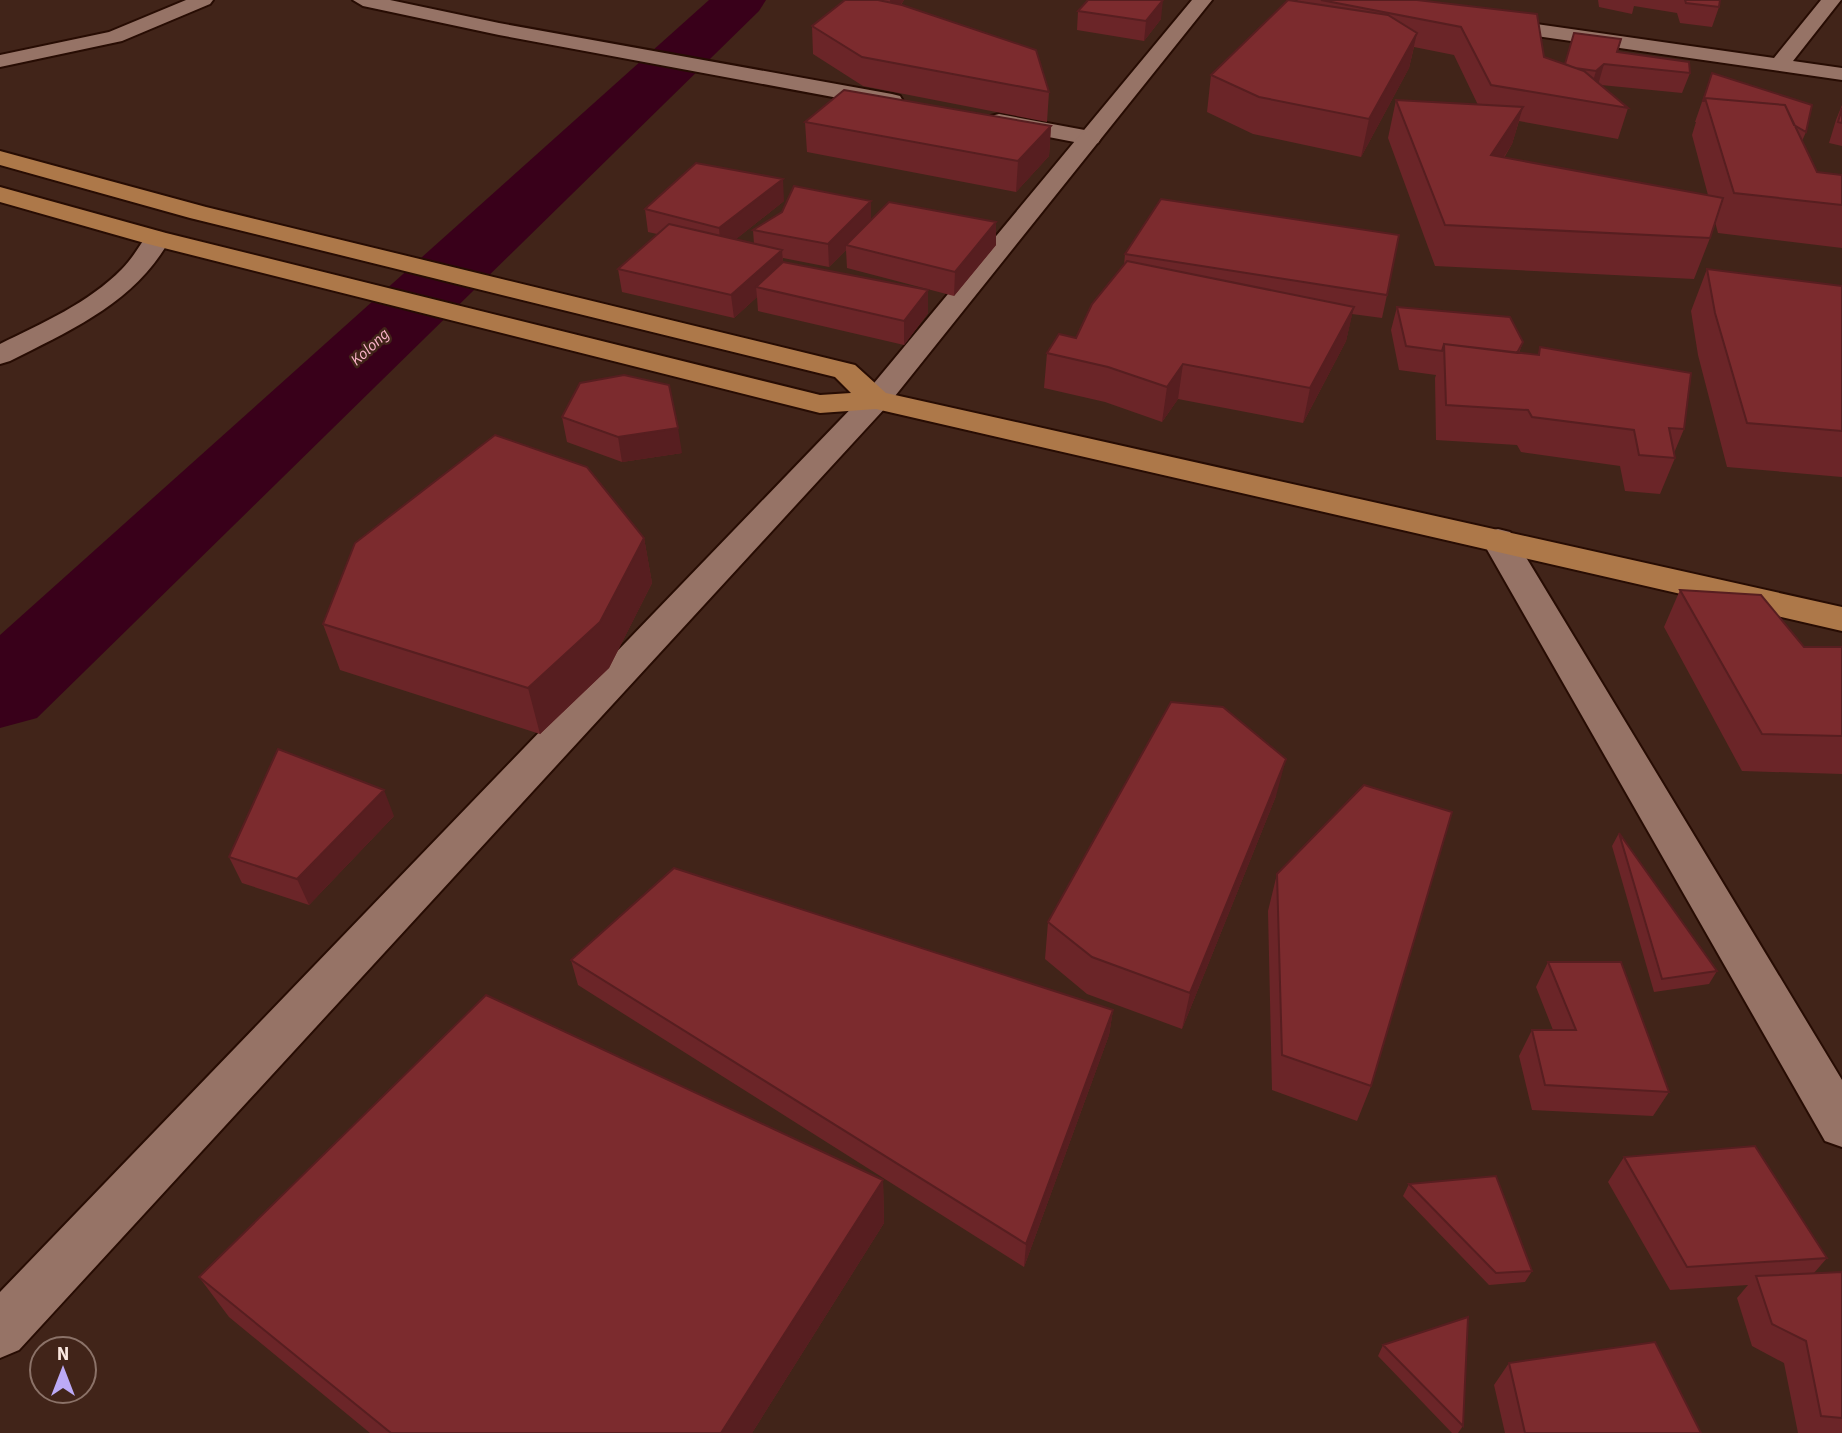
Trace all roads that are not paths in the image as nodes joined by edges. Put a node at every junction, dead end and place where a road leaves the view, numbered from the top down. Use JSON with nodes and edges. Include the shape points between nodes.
{"nodes":[{"id":1,"x":203,"y":0,"type":"edge"},
{"id":2,"x":363,"y":0,"type":"edge"},
{"id":3,"x":1202,"y":0,"type":"edge"},
{"id":4,"x":1831,"y":0,"type":"edge"},
{"id":5,"x":1466,"y":20,"type":"edge"},
{"id":6,"x":0,"y":61,"type":"edge"},
{"id":7,"x":1779,"y":65,"type":"junction"},
{"id":8,"x":1842,"y":74,"type":"edge"},
{"id":9,"x":909,"y":104,"type":"edge"},
{"id":10,"x":973,"y":116,"type":"edge"},
{"id":11,"x":1090,"y":138,"type":"junction"},
{"id":12,"x":0,"y":159,"type":"edge"},
{"id":13,"x":0,"y":194,"type":"edge"},
{"id":14,"x":157,"y":239,"type":"junction"},
{"id":15,"x":0,"y":355,"type":"edge"},
{"id":16,"x":876,"y":400,"type":"junction"},
{"id":17,"x":1498,"y":539,"type":"junction"},
{"id":18,"x":1842,"y":619,"type":"edge"},
{"id":19,"x":1842,"y":1125,"type":"edge"},
{"id":20,"x":0,"y":1331,"type":"edge"}],
"edges":[{"from":1,"to":6,"type":"street","via":[[115,37]]},
{"from":2,"to":9,"type":"street"},
{"from":3,"to":11,"type":"street"},
{"from":4,"to":7,"type":"street"},
{"from":5,"to":7,"type":"street"},
{"from":7,"to":8,"type":"street"},
{"from":10,"to":11,"type":"street"},
{"from":11,"to":16,"type":"street"},
{"from":12,"to":16,"type":"main road","via":[[199,213],[845,371]]},
{"from":13,"to":14,"type":"main road"},
{"from":14,"to":15,"type":"street","via":[[123,286]]},
{"from":14,"to":16,"type":"main road","via":[[820,404]]},
{"from":16,"to":17,"type":"main road"},
{"from":16,"to":20,"type":"street"},
{"from":17,"to":18,"type":"main road"},
{"from":17,"to":19,"type":"street"}]}
